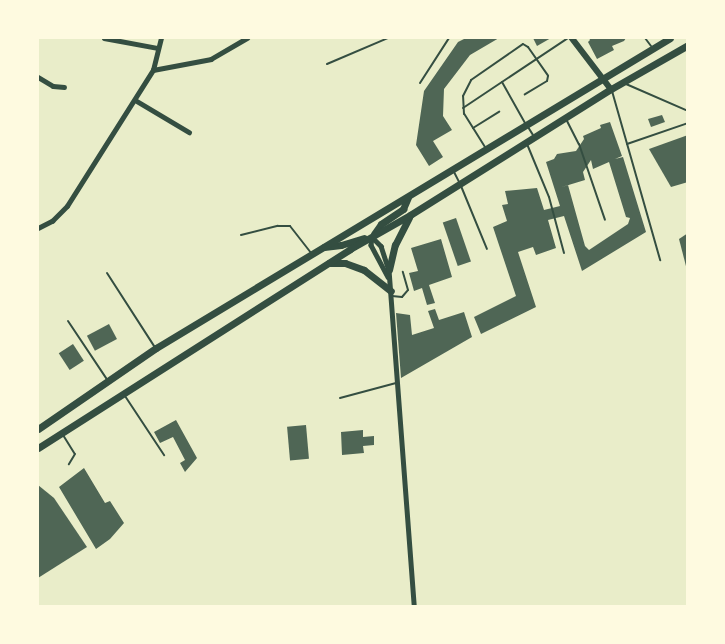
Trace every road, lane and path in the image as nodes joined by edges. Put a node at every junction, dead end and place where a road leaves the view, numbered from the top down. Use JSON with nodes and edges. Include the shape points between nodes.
{"nodes":[{"id":1,"x":104,"y":38,"type":"edge"},
{"id":2,"x":161,"y":38,"type":"edge"},
{"id":3,"x":247,"y":38,"type":"edge"},
{"id":4,"x":388,"y":38,"type":"edge"},
{"id":5,"x":442,"y":38,"type":"edge"},
{"id":6,"x":449,"y":38,"type":"edge"},
{"id":7,"x":568,"y":38,"type":"edge"},
{"id":8,"x":572,"y":38,"type":"edge"},
{"id":9,"x":645,"y":38,"type":"edge"},
{"id":10,"x":670,"y":38,"type":"edge"},
{"id":11,"x":688,"y":45,"type":"edge"},
{"id":12,"x":158,"y":48,"type":"junction"},
{"id":13,"x":652,"y":48,"type":"junction"},
{"id":14,"x":536,"y":60,"type":"junction"},
{"id":15,"x":327,"y":64,"type":"dead end"},
{"id":16,"x":153,"y":70,"type":"junction"},
{"id":17,"x":38,"y":77,"type":"edge"},
{"id":18,"x":604,"y":79,"type":"junction"},
{"id":19,"x":502,"y":82,"type":"junction"},
{"id":20,"x":622,"y":83,"type":"junction"},
{"id":21,"x":420,"y":84,"type":"dead end"},
{"id":22,"x":64,"y":87,"type":"dead end"},
{"id":23,"x":611,"y":89,"type":"junction"},
{"id":24,"x":525,"y":94,"type":"dead end"},
{"id":25,"x":135,"y":100,"type":"junction"},
{"id":26,"x":463,"y":108,"type":"junction"},
{"id":27,"x":688,"y":111,"type":"edge"},
{"id":28,"x":499,"y":112,"type":"dead end"},
{"id":29,"x":566,"y":118,"type":"junction"},
{"id":30,"x":688,"y":123,"type":"edge"},
{"id":31,"x":527,"y":125,"type":"junction"},
{"id":32,"x":473,"y":128,"type":"junction"},
{"id":33,"x":188,"y":132,"type":"dead end"},
{"id":34,"x":535,"y":137,"type":"junction"},
{"id":35,"x":526,"y":143,"type":"junction"},
{"id":36,"x":627,"y":144,"type":"junction"},
{"id":37,"x":486,"y":149,"type":"junction"},
{"id":38,"x":452,"y":169,"type":"junction"},
{"id":39,"x":460,"y":184,"type":"junction"},
{"id":40,"x":408,"y":197,"type":"junction"},
{"id":41,"x":410,"y":215,"type":"junction"},
{"id":42,"x":605,"y":220,"type":"dead end"},
{"id":43,"x":38,"y":228,"type":"edge"},
{"id":44,"x":241,"y":236,"type":"dead end"},
{"id":45,"x":372,"y":237,"type":"junction"},
{"id":46,"x":324,"y":247,"type":"junction"},
{"id":47,"x":487,"y":249,"type":"dead end"},
{"id":48,"x":564,"y":252,"type":"dead end"},
{"id":49,"x":311,"y":254,"type":"junction"},
{"id":50,"x":660,"y":260,"type":"dead end"},
{"id":51,"x":329,"y":263,"type":"junction"},
{"id":52,"x":389,"y":270,"type":"junction"},
{"id":53,"x":403,"y":272,"type":"dead end"},
{"id":54,"x":107,"y":273,"type":"dead end"},
{"id":55,"x":390,"y":281,"type":"junction"},
{"id":56,"x":391,"y":294,"type":"junction"},
{"id":57,"x":68,"y":321,"type":"dead end"},
{"id":58,"x":156,"y":348,"type":"junction"},
{"id":59,"x":107,"y":380,"type":"junction"},
{"id":60,"x":397,"y":383,"type":"junction"},
{"id":61,"x":122,"y":392,"type":"junction"},
{"id":62,"x":340,"y":398,"type":"dead end"},
{"id":63,"x":38,"y":429,"type":"edge"},
{"id":64,"x":62,"y":433,"type":"junction"},
{"id":65,"x":38,"y":448,"type":"edge"},
{"id":66,"x":164,"y":455,"type":"dead end"},
{"id":67,"x":69,"y":464,"type":"dead end"},
{"id":68,"x":414,"y":606,"type":"edge"}],
"edges":[{"from":1,"to":12,"type":"street"},
{"from":2,"to":12,"type":"street"},
{"from":3,"to":16,"type":"street","via":[[211,59]]},
{"from":4,"to":15,"type":"lane"},
{"from":5,"to":6,"type":"lane"},
{"from":6,"to":21,"type":"lane"},
{"from":7,"to":14,"type":"lane"},
{"from":8,"to":18,"type":"street"},
{"from":9,"to":13,"type":"lane"},
{"from":10,"to":13,"type":"main road"},
{"from":11,"to":20,"type":"main road"},
{"from":12,"to":16,"type":"street"},
{"from":13,"to":18,"type":"main road"},
{"from":14,"to":19,"type":"lane"},
{"from":14,"to":24,"type":"lane","via":[[548,74],[548,79]]},
{"from":14,"to":26,"type":"lane","via":[[528,47],[519,45],[471,80],[463,96]]},
{"from":16,"to":25,"type":"street"},
{"from":17,"to":22,"type":"street","via":[[54,86]]},
{"from":18,"to":23,"type":"street"},
{"from":18,"to":31,"type":"main road"},
{"from":19,"to":26,"type":"lane"},
{"from":19,"to":31,"type":"lane"},
{"from":20,"to":23,"type":"main road"},
{"from":20,"to":27,"type":"lane"},
{"from":23,"to":29,"type":"main road"},
{"from":23,"to":36,"type":"lane"},
{"from":25,"to":33,"type":"street"},
{"from":25,"to":43,"type":"street","via":[[67,206],[52,221]]},
{"from":26,"to":32,"type":"lane"},
{"from":28,"to":32,"type":"lane"},
{"from":29,"to":34,"type":"main road"},
{"from":29,"to":42,"type":"lane","via":[[579,144]]},
{"from":30,"to":36,"type":"lane"},
{"from":31,"to":34,"type":"lane"},
{"from":31,"to":37,"type":"main road"},
{"from":32,"to":37,"type":"lane"},
{"from":34,"to":35,"type":"main road"},
{"from":35,"to":39,"type":"main road"},
{"from":35,"to":48,"type":"lane","via":[[549,197]]},
{"from":36,"to":50,"type":"lane"},
{"from":37,"to":38,"type":"main road"},
{"from":38,"to":39,"type":"lane"},
{"from":38,"to":40,"type":"main road"},
{"from":39,"to":41,"type":"main road"},
{"from":39,"to":47,"type":"lane"},
{"from":40,"to":45,"type":"main road","via":[[403,208],[381,224]]},
{"from":40,"to":46,"type":"main road"},
{"from":41,"to":45,"type":"main road"},
{"from":41,"to":52,"type":"main road","via":[[395,245]]},
{"from":44,"to":49,"type":"lane","via":[[290,226]]},
{"from":45,"to":46,"type":"main road"},
{"from":45,"to":51,"type":"main road"},
{"from":45,"to":52,"type":"street","via":[[381,246]]},
{"from":45,"to":55,"type":"street","via":[[371,245]]},
{"from":46,"to":49,"type":"main road"},
{"from":49,"to":58,"type":"main road"},
{"from":51,"to":56,"type":"main road","via":[[345,263],[364,270]]},
{"from":51,"to":61,"type":"main road"},
{"from":52,"to":55,"type":"street"},
{"from":53,"to":56,"type":"lane","via":[[408,290],[402,297]]},
{"from":54,"to":58,"type":"lane"},
{"from":55,"to":56,"type":"street"},
{"from":56,"to":60,"type":"street"},
{"from":57,"to":59,"type":"lane"},
{"from":58,"to":59,"type":"main road"},
{"from":59,"to":63,"type":"main road"},
{"from":60,"to":62,"type":"lane"},
{"from":60,"to":68,"type":"street"},
{"from":61,"to":64,"type":"main road"},
{"from":61,"to":66,"type":"lane"},
{"from":64,"to":65,"type":"main road"},
{"from":64,"to":67,"type":"lane","via":[[75,454]]}]}
